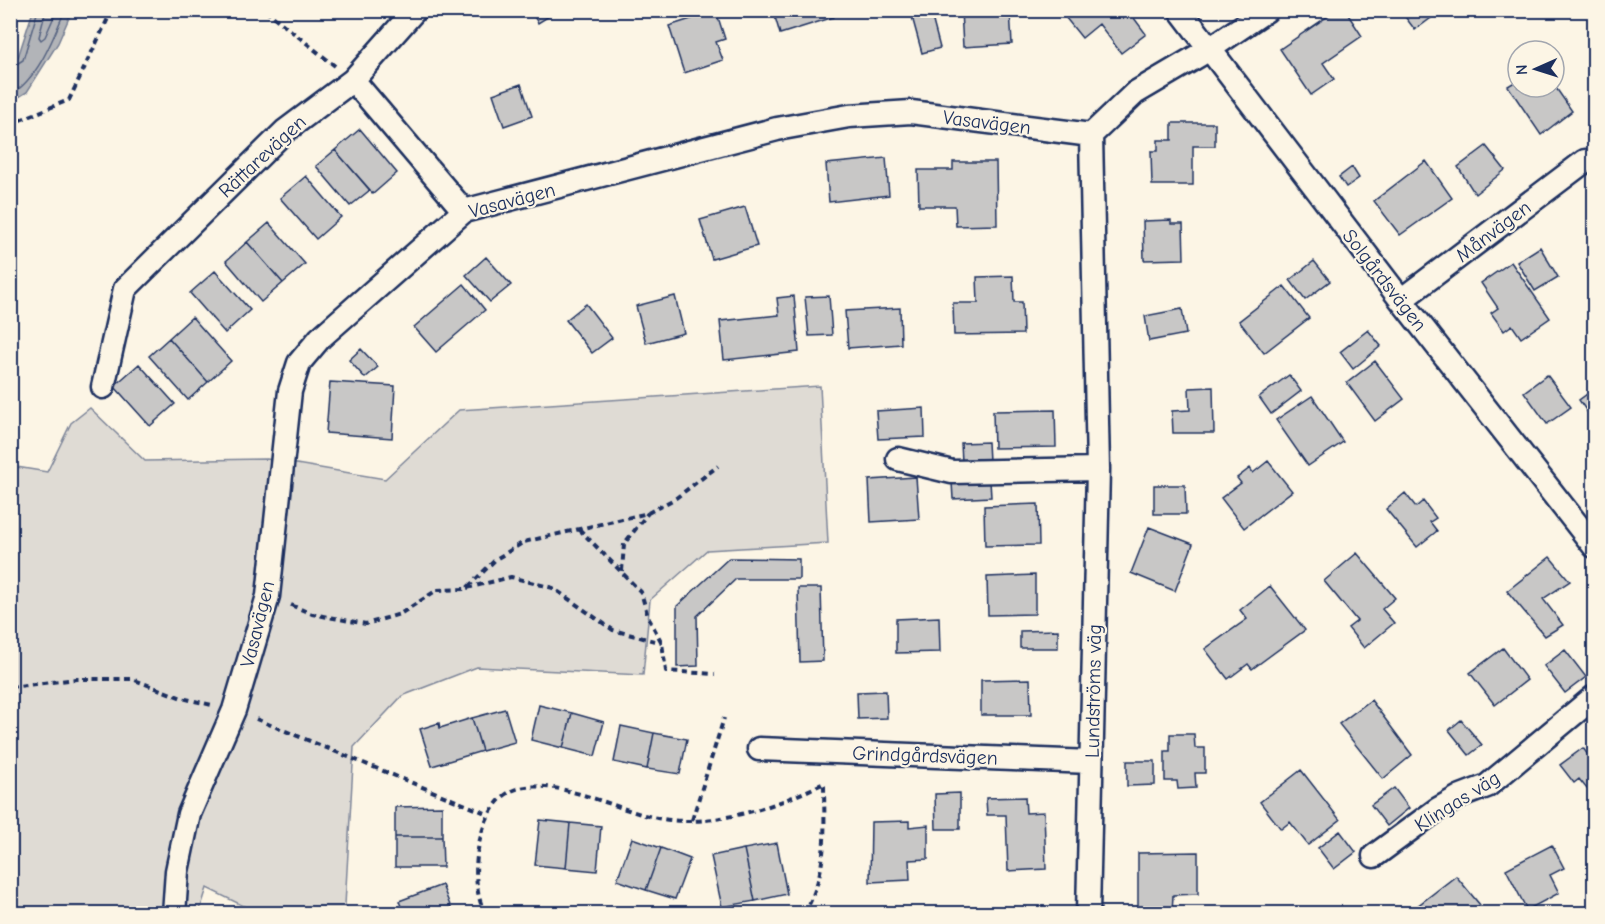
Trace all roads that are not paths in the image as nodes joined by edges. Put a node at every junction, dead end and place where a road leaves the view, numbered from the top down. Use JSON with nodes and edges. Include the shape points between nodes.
{"nodes":[{"id":1,"x":415,"y":10,"type":"edge"},
{"id":2,"x":1180,"y":10,"type":"edge"},
{"id":3,"x":1267,"y":10,"type":"edge"},
{"id":4,"x":1208,"y":50,"type":"junction"},
{"id":5,"x":353,"y":80,"type":"junction"},
{"id":6,"x":1091,"y":135,"type":"junction"},
{"id":7,"x":1585,"y":161,"type":"dead end"},
{"id":8,"x":464,"y":211,"type":"junction"},
{"id":9,"x":1401,"y":300,"type":"junction"},
{"id":10,"x":103,"y":387,"type":"dead end"},
{"id":11,"x":898,"y":459,"type":"dead end"},
{"id":12,"x":1098,"y":469,"type":"junction"},
{"id":13,"x":1594,"y":546,"type":"edge"},
{"id":14,"x":1594,"y":697,"type":"edge"},
{"id":15,"x":759,"y":749,"type":"dead end"},
{"id":16,"x":1091,"y":762,"type":"junction"},
{"id":17,"x":1374,"y":856,"type":"dead end"},
{"id":18,"x":174,"y":914,"type":"edge"},
{"id":19,"x":1088,"y":914,"type":"edge"}],
"edges":[{"from":1,"to":5,"type":"street","name":"Rättarevägen"},
{"from":2,"to":4,"type":"street","name":"Solgårdsvägen"},
{"from":3,"to":4,"type":"street"},
{"from":4,"to":6,"type":"street","via":[[1135,93]]},
{"from":4,"to":9,"type":"street","name":"Solgårdsvägen"},
{"from":5,"to":8,"type":"street"},
{"from":5,"to":10,"type":"street","name":"Rättarevägen","via":[[285,131],[125,290]]},
{"from":6,"to":8,"type":"street","name":"Vasavägen","via":[[911,112],[849,116],[777,129]]},
{"from":6,"to":12,"type":"street","name":"Lundströms väg"},
{"from":7,"to":9,"type":"street","name":"Månvägen"},
{"from":8,"to":18,"type":"street","name":"Vasavägen","via":[[320,338],[299,363],[290,391],[268,596],[234,710],[189,814],[177,871]]},
{"from":9,"to":13,"type":"street","name":"Solgårdsvägen"},
{"from":11,"to":12,"type":"street","via":[[951,472]]},
{"from":12,"to":16,"type":"street","name":"Lundströms väg"},
{"from":14,"to":17,"type":"street","name":"Klingas väg","via":[[1487,786],[1438,809]]},
{"from":15,"to":16,"type":"street","name":"Grindgårdsvägen"},
{"from":16,"to":19,"type":"street","name":"Lundströms väg"}]}
